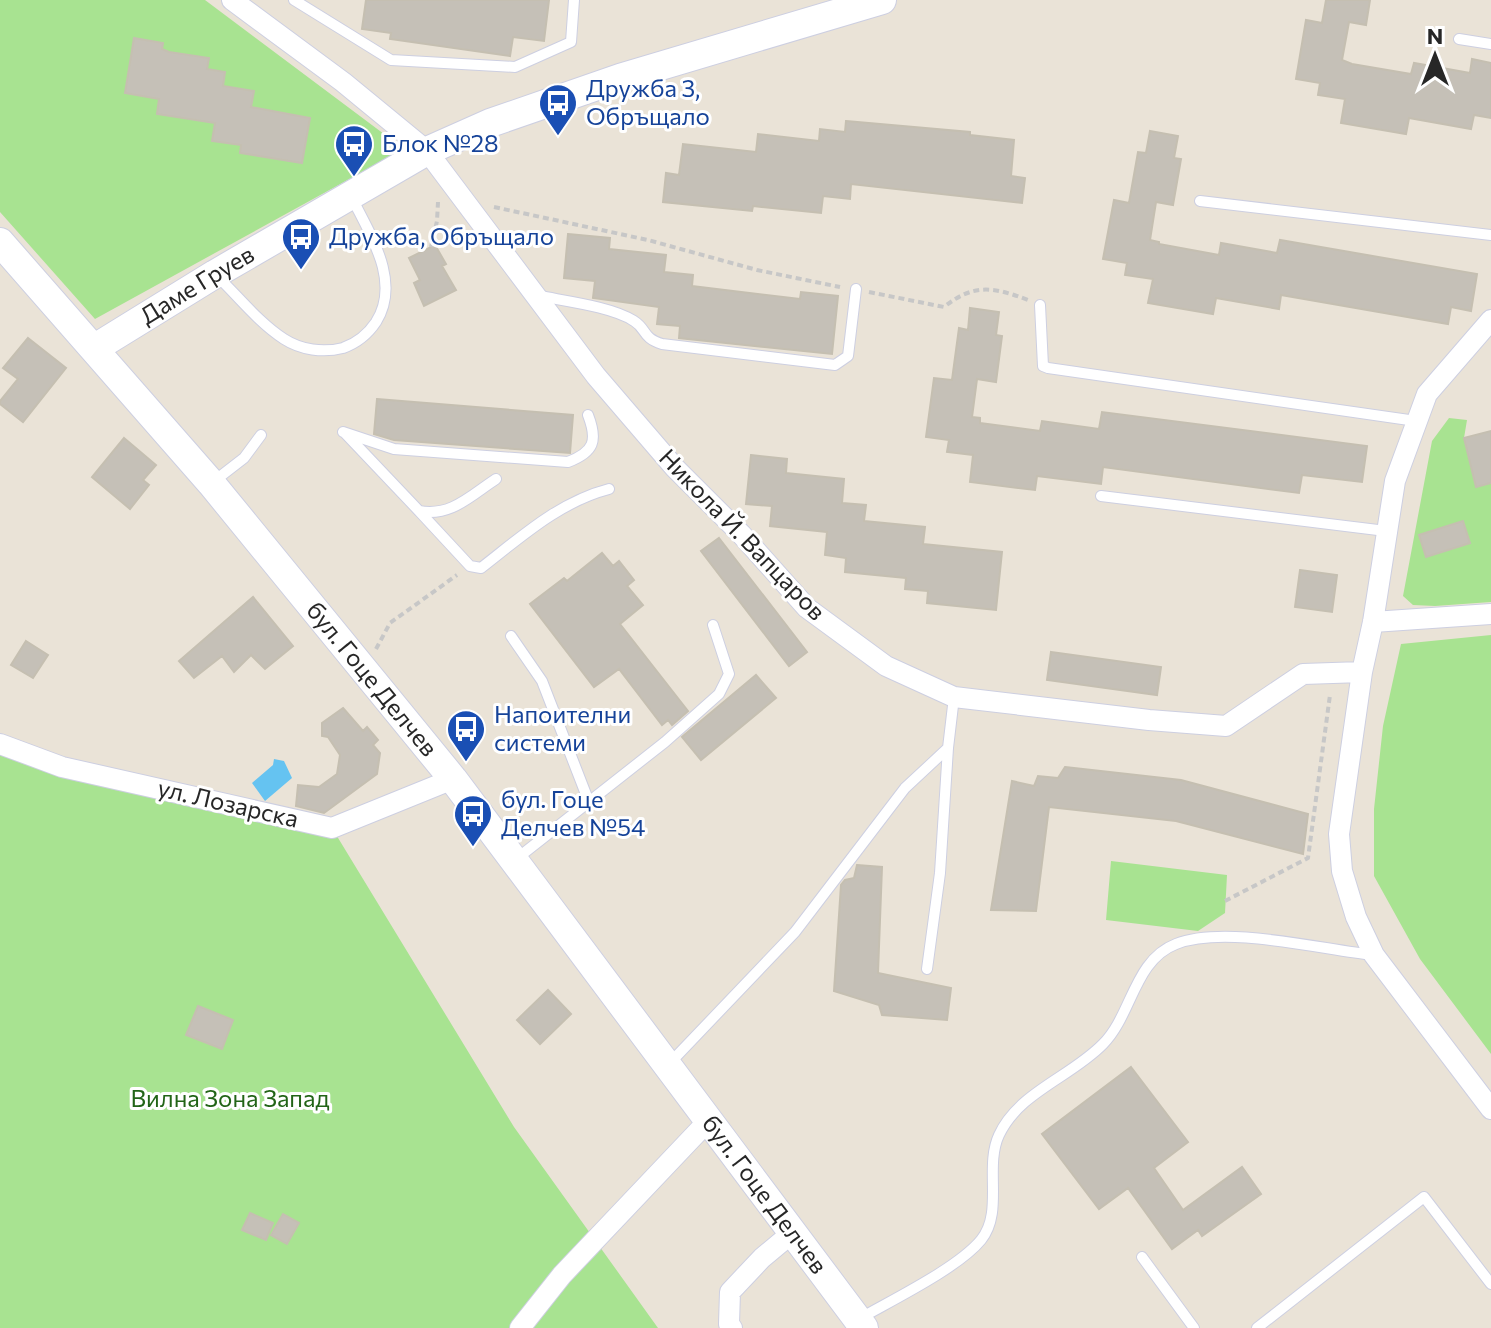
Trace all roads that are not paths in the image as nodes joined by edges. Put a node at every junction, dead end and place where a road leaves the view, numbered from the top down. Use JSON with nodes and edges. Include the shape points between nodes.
{"nodes":[{"id":1,"x":232,"y":0,"type":"edge"},
{"id":2,"x":294,"y":0,"type":"edge"},
{"id":3,"x":574,"y":0,"type":"edge"},
{"id":4,"x":882,"y":0,"type":"edge"},
{"id":5,"x":1459,"y":39,"type":"dead end"},
{"id":6,"x":1491,"y":44,"type":"edge"},
{"id":7,"x":427,"y":151,"type":"junction"},
{"id":8,"x":351,"y":195,"type":"junction"},
{"id":9,"x":1200,"y":201,"type":"dead end"},
{"id":10,"x":1491,"y":235,"type":"edge"},
{"id":11,"x":0,"y":242,"type":"edge"},
{"id":12,"x":215,"y":274,"type":"junction"},
{"id":13,"x":856,"y":289,"type":"road end"},
{"id":14,"x":538,"y":295,"type":"junction"},
{"id":15,"x":1040,"y":305,"type":"road end"},
{"id":16,"x":1491,"y":320,"type":"edge"},
{"id":17,"x":95,"y":348,"type":"junction"},
{"id":18,"x":588,"y":415,"type":"dead end"},
{"id":19,"x":1416,"y":421,"type":"junction"},
{"id":20,"x":261,"y":435,"type":"dead end"},
{"id":21,"x":496,"y":479,"type":"dead end"},
{"id":22,"x":211,"y":483,"type":"junction"},
{"id":23,"x":609,"y":489,"type":"dead end"},
{"id":24,"x":1101,"y":496,"type":"dead end"},
{"id":25,"x":419,"y":511,"type":"junction"},
{"id":26,"x":1386,"y":531,"type":"junction"},
{"id":27,"x":1491,"y":614,"type":"edge"},
{"id":28,"x":1373,"y":622,"type":"junction"},
{"id":29,"x":713,"y":625,"type":"dead end"},
{"id":30,"x":511,"y":636,"type":"dead end"},
{"id":31,"x":1362,"y":672,"type":"junction"},
{"id":32,"x":954,"y":697,"type":"junction"},
{"id":33,"x":0,"y":744,"type":"edge"},
{"id":34,"x":948,"y":748,"type":"junction"},
{"id":35,"x":453,"y":779,"type":"junction"},
{"id":36,"x":589,"y":802,"type":"junction"},
{"id":37,"x":514,"y":861,"type":"junction"},
{"id":38,"x":1374,"y":955,"type":"junction"},
{"id":39,"x":927,"y":969,"type":"dead end"},
{"id":40,"x":667,"y":1066,"type":"junction"},
{"id":41,"x":1491,"y":1109,"type":"edge"},
{"id":42,"x":709,"y":1120,"type":"junction"},
{"id":43,"x":792,"y":1233,"type":"junction"},
{"id":44,"x":1142,"y":1257,"type":"dead end"},
{"id":45,"x":1491,"y":1284,"type":"edge"},
{"id":46,"x":861,"y":1324,"type":"edge"},
{"id":47,"x":520,"y":1328,"type":"edge"},
{"id":48,"x":732,"y":1328,"type":"edge"},
{"id":49,"x":1194,"y":1328,"type":"edge"},
{"id":50,"x":1257,"y":1328,"type":"edge"}],
"edges":[{"from":1,"to":7,"type":"street","name":"Никола Й. Вапцаров"},
{"from":2,"to":3,"type":"lane","via":[[391,60],[515,67],[571,42]]},
{"from":4,"to":7,"type":"main road","name":"Даме Груев","via":[[620,78]]},
{"from":5,"to":6,"type":"lane"},
{"from":7,"to":8,"type":"main road","name":"Даме Груев"},
{"from":7,"to":14,"type":"street","name":"Никола Й. Вапцаров"},
{"from":8,"to":12,"type":"main road","name":"Даме Груев"},
{"from":8,"to":12,"type":"lane","via":[[382,260],[385,282],[380,314],[356,343],[324,351],[284,339]]},
{"from":9,"to":10,"type":"lane"},
{"from":11,"to":17,"type":"main road","name":"бул. Гоце Делчев"},
{"from":12,"to":17,"type":"main road","name":"Даме Груев"},
{"from":13,"to":14,"type":"lane","via":[[848,356],[835,365],[662,344],[650,340],[636,322],[611,311]]},
{"from":14,"to":32,"type":"street","name":"Никола Й. Вапцаров","via":[[596,376],[675,468],[807,608],[886,666]]},
{"from":15,"to":19,"type":"lane","via":[[1043,366],[1048,368]]},
{"from":16,"to":19,"type":"street","via":[[1427,394]]},
{"from":17,"to":22,"type":"main road","name":"бул. Гоце Делчев"},
{"from":18,"to":25,"type":"lane","via":[[594,430],[591,449],[568,462],[394,449],[343,432]]},
{"from":19,"to":26,"type":"street","via":[[1395,481]]},
{"from":20,"to":22,"type":"lane","via":[[244,458]]},
{"from":21,"to":25,"type":"lane","via":[[451,509],[436,515]]},
{"from":22,"to":35,"type":"main road","name":"бул. Гоце Делчев"},
{"from":23,"to":25,"type":"lane","via":[[562,507],[481,568],[470,566]]},
{"from":24,"to":26,"type":"lane"},
{"from":26,"to":28,"type":"street"},
{"from":27,"to":28,"type":"street"},
{"from":28,"to":31,"type":"street"},
{"from":29,"to":36,"type":"lane","via":[[729,674],[719,694]]},
{"from":30,"to":36,"type":"lane","via":[[542,681]]},
{"from":31,"to":32,"type":"street","name":"Никола Й. Вапцаров","via":[[1303,674],[1226,726]]},
{"from":31,"to":38,"type":"street","via":[[1339,834],[1342,871]]},
{"from":32,"to":34,"type":"lane"},
{"from":33,"to":35,"type":"street","name":"ул. Лозарска","via":[[62,767],[332,828]]},
{"from":34,"to":39,"type":"lane"},
{"from":34,"to":40,"type":"lane","via":[[905,788],[795,932]]},
{"from":35,"to":37,"type":"main road","name":"бул. Гоце Делчев"},
{"from":36,"to":37,"type":"lane"},
{"from":37,"to":40,"type":"main road","name":"бул. Гоце Делчев"},
{"from":38,"to":41,"type":"street"},
{"from":38,"to":46,"type":"lane","via":[[1209,936],[1174,944],[1156,956],[1103,1045],[1005,1123],[993,1158],[992,1212],[983,1239],[960,1260]]},
{"from":40,"to":42,"type":"main road","name":"бул. Гоце Делчев"},
{"from":42,"to":43,"type":"main road","name":"бул. Гоце Делчев"},
{"from":42,"to":47,"type":"street","via":[[562,1275]]},
{"from":43,"to":46,"type":"main road","name":"бул. Гоце Делчев"},
{"from":43,"to":48,"type":"street","via":[[730,1292]]},
{"from":44,"to":49,"type":"lane"},
{"from":45,"to":50,"type":"lane","via":[[1424,1197]]}]}
